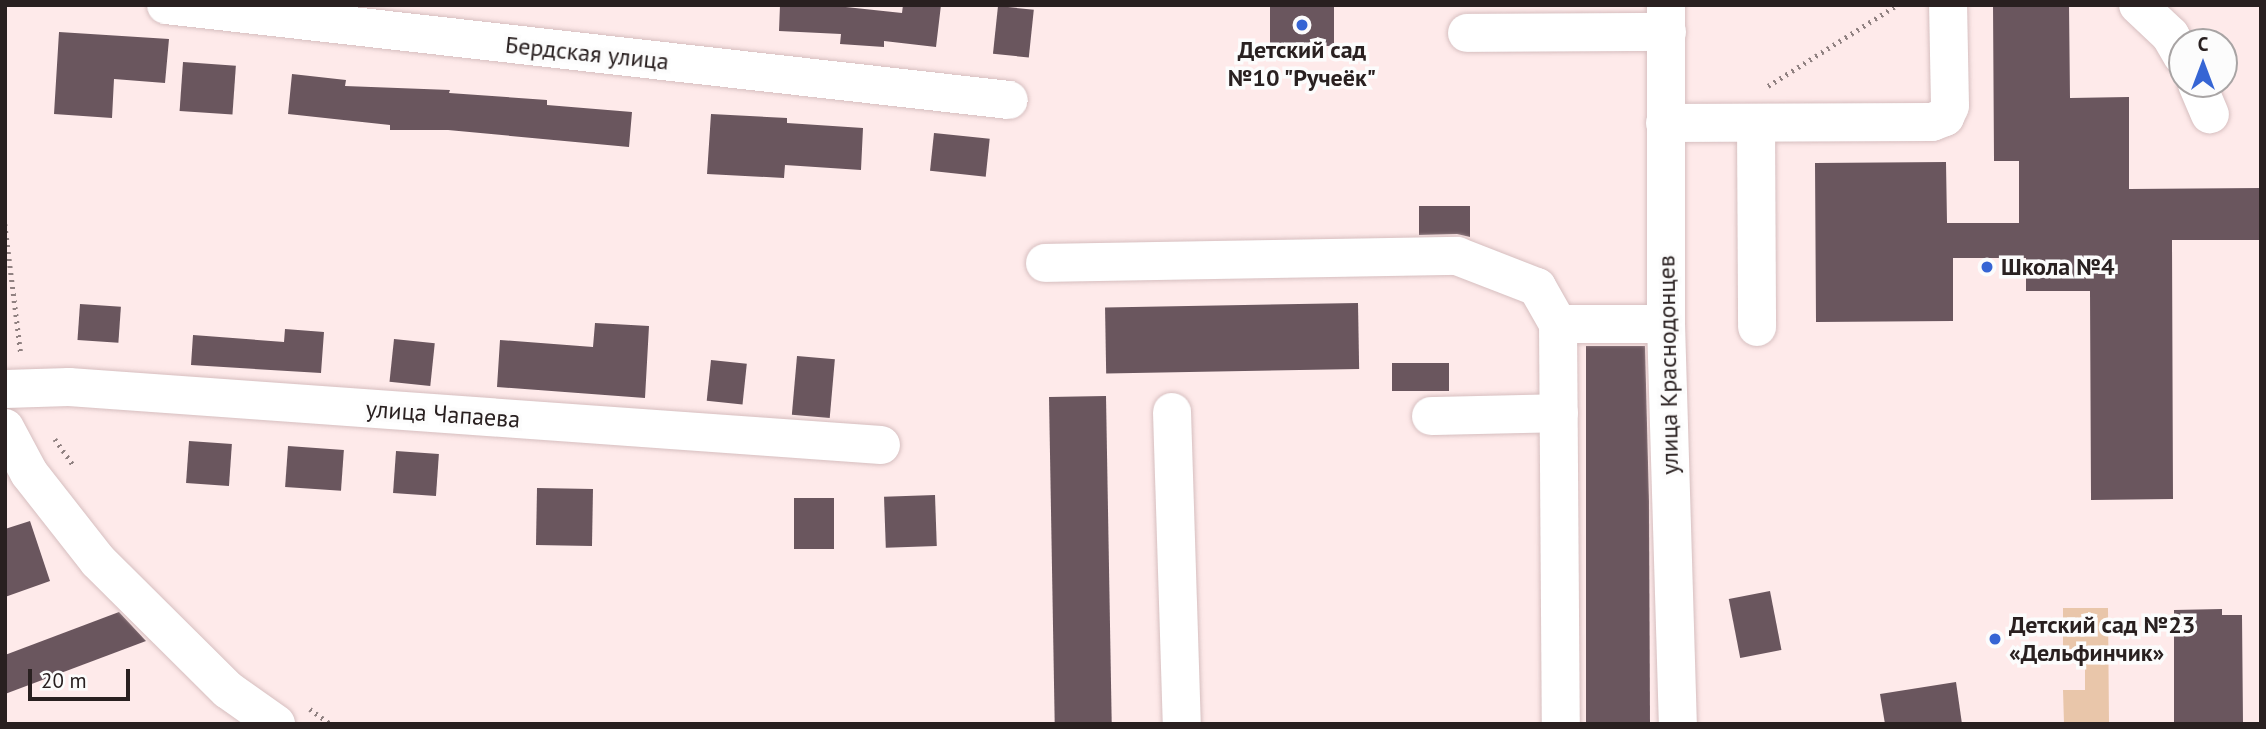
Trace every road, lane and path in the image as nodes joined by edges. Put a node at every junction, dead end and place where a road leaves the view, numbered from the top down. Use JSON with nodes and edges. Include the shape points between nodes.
{"nodes":[{"id":1,"x":166,"y":5,"type":"edge"},
{"id":2,"x":1897,"y":5,"type":"edge"},
{"id":3,"x":1948,"y":5,"type":"edge"},
{"id":4,"x":2138,"y":5,"type":"edge"},
{"id":5,"x":1667,"y":19,"type":"edge"},
{"id":6,"x":1467,"y":33,"type":"dead end"},
{"id":7,"x":2168,"y":33,"type":"edge"},
{"id":8,"x":1767,"y":86,"type":"dead end"},
{"id":9,"x":1009,"y":100,"type":"dead end"},
{"id":10,"x":1665,"y":123,"type":"junction"},
{"id":11,"x":1756,"y":123,"type":"junction"},
{"id":12,"x":5,"y":224,"type":"edge"},
{"id":13,"x":1045,"y":263,"type":"dead end"},
{"id":14,"x":1558,"y":324,"type":"junction"},
{"id":15,"x":1666,"y":324,"type":"junction"},
{"id":16,"x":1757,"y":327,"type":"dead end"},
{"id":17,"x":15,"y":389,"type":"edge"},
{"id":18,"x":1172,"y":412,"type":"dead end"},
{"id":19,"x":1559,"y":413,"type":"junction"},
{"id":20,"x":1431,"y":416,"type":"dead end"},
{"id":21,"x":5,"y":428,"type":"edge"},
{"id":22,"x":881,"y":445,"type":"dead end"},
{"id":23,"x":74,"y":467,"type":"dead end"},
{"id":24,"x":290,"y":713,"type":"edge"},
{"id":25,"x":331,"y":724,"type":"edge"},
{"id":26,"x":1182,"y":724,"type":"edge"},
{"id":27,"x":1561,"y":724,"type":"edge"},
{"id":28,"x":1678,"y":724,"type":"edge"}],
"edges":[{"from":1,"to":9,"type":"street","name":"Бердская улица"},
{"from":2,"to":8,"type":"path"},
{"from":3,"to":11,"type":"street","via":[[1950,106],[1945,117],[1932,122]]},
{"from":4,"to":7,"type":"street"},
{"from":5,"to":6,"type":"street"},
{"from":5,"to":10,"type":"street","name":"улица Краснодонцев"},
{"from":10,"to":11,"type":"street"},
{"from":10,"to":15,"type":"street","name":"улица Краснодонцев"},
{"from":11,"to":16,"type":"street"},
{"from":12,"to":17,"type":"path"},
{"from":13,"to":14,"type":"street","via":[[1457,256],[1537,287]]},
{"from":14,"to":15,"type":"street"},
{"from":14,"to":19,"type":"street"},
{"from":15,"to":28,"type":"street","name":"улица Краснодонцев"},
{"from":17,"to":22,"type":"street","name":"улица Чапаева","via":[[69,387]]},
{"from":17,"to":23,"type":"path"},
{"from":18,"to":26,"type":"street"},
{"from":19,"to":20,"type":"street"},
{"from":19,"to":27,"type":"street"},
{"from":21,"to":24,"type":"street","via":[[29,473],[98,561],[228,690]]},
{"from":24,"to":25,"type":"path"}]}
